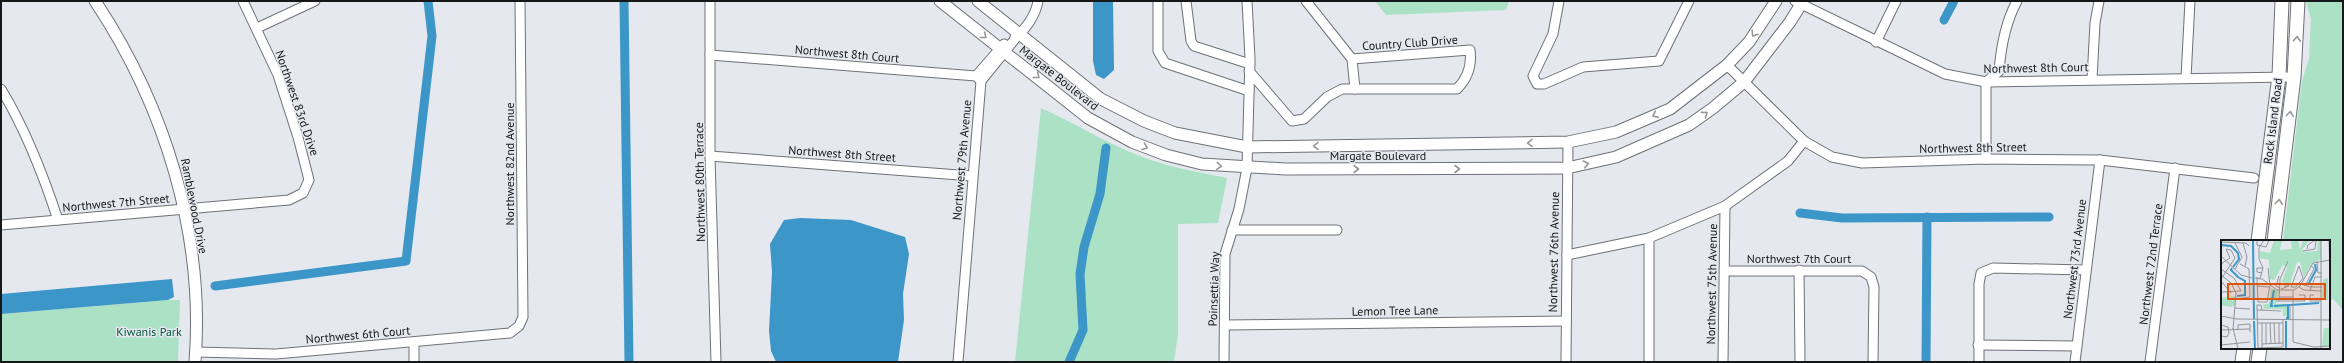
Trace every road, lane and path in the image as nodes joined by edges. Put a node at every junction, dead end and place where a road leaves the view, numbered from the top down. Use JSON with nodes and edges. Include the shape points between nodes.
{"nodes":[{"id":1,"x":95,"y":1,"type":"edge"},
{"id":2,"x":243,"y":1,"type":"edge"},
{"id":3,"x":315,"y":1,"type":"edge"},
{"id":4,"x":520,"y":1,"type":"edge"},
{"id":5,"x":710,"y":1,"type":"edge"},
{"id":6,"x":940,"y":1,"type":"edge"},
{"id":7,"x":978,"y":1,"type":"edge"},
{"id":8,"x":1038,"y":1,"type":"edge"},
{"id":9,"x":1158,"y":1,"type":"edge"},
{"id":10,"x":1186,"y":1,"type":"edge"},
{"id":11,"x":1247,"y":1,"type":"edge"},
{"id":12,"x":1306,"y":1,"type":"edge"},
{"id":13,"x":1559,"y":1,"type":"edge"},
{"id":14,"x":1689,"y":1,"type":"edge"},
{"id":15,"x":1776,"y":1,"type":"edge"},
{"id":16,"x":1896,"y":1,"type":"edge"},
{"id":17,"x":2017,"y":1,"type":"edge"},
{"id":18,"x":2099,"y":1,"type":"edge"},
{"id":19,"x":2190,"y":1,"type":"edge"},
{"id":20,"x":2282,"y":1,"type":"edge"},
{"id":21,"x":2298,"y":1,"type":"edge"},
{"id":22,"x":1800,"y":2,"type":"edge"},
{"id":23,"x":257,"y":28,"type":"junction"},
{"id":24,"x":1019,"y":34,"type":"junction"},
{"id":25,"x":1876,"y":42,"type":"junction"},
{"id":26,"x":1002,"y":51,"type":"junction"},
{"id":27,"x":710,"y":55,"type":"junction"},
{"id":28,"x":1352,"y":59,"type":"junction"},
{"id":29,"x":1727,"y":65,"type":"junction"},
{"id":30,"x":1250,"y":68,"type":"junction"},
{"id":31,"x":2279,"y":76,"type":"junction"},
{"id":32,"x":2294,"y":77,"type":"junction"},
{"id":33,"x":2186,"y":78,"type":"junction"},
{"id":34,"x":978,"y":79,"type":"junction"},
{"id":35,"x":2092,"y":79,"type":"junction"},
{"id":36,"x":1744,"y":82,"type":"junction"},
{"id":37,"x":1986,"y":82,"type":"junction"},
{"id":38,"x":1,"y":89,"type":"edge"},
{"id":39,"x":1356,"y":89,"type":"junction"},
{"id":40,"x":1249,"y":91,"type":"junction"},
{"id":41,"x":1804,"y":141,"type":"junction"},
{"id":42,"x":1568,"y":142,"type":"junction"},
{"id":43,"x":1247,"y":147,"type":"junction"},
{"id":44,"x":710,"y":156,"type":"junction"},
{"id":45,"x":1986,"y":159,"type":"junction"},
{"id":46,"x":2100,"y":160,"type":"junction"},
{"id":47,"x":1247,"y":168,"type":"junction"},
{"id":48,"x":1567,"y":168,"type":"junction"},
{"id":49,"x":2175,"y":168,"type":"junction"},
{"id":50,"x":972,"y":176,"type":"junction"},
{"id":51,"x":2254,"y":178,"type":"dead end"},
{"id":52,"x":303,"y":193,"type":"joint"},
{"id":53,"x":1725,"y":206,"type":"junction"},
{"id":54,"x":184,"y":209,"type":"junction"},
{"id":55,"x":58,"y":220,"type":"junction"},
{"id":56,"x":1,"y":225,"type":"edge"},
{"id":57,"x":1232,"y":230,"type":"junction"},
{"id":58,"x":1337,"y":230,"type":"dead end"},
{"id":59,"x":1649,"y":238,"type":"junction"},
{"id":60,"x":2258,"y":240,"type":"edge"},
{"id":61,"x":2274,"y":240,"type":"edge"},
{"id":62,"x":1567,"y":255,"type":"junction"},
{"id":63,"x":1799,"y":270,"type":"junction"},
{"id":64,"x":2086,"y":270,"type":"junction"},
{"id":65,"x":1725,"y":271,"type":"junction"},
{"id":66,"x":1566,"y":321,"type":"junction"},
{"id":67,"x":1225,"y":325,"type":"junction"},
{"id":68,"x":519,"y":326,"type":"joint"},
{"id":69,"x":414,"y":342,"type":"junction"},
{"id":70,"x":1978,"y":345,"type":"junction"},
{"id":71,"x":2077,"y":346,"type":"junction"},
{"id":72,"x":2244,"y":349,"type":"edge"},
{"id":73,"x":2260,"y":349,"type":"edge"},
{"id":74,"x":195,"y":357,"type":"edge"},
{"id":75,"x":414,"y":362,"type":"edge"},
{"id":76,"x":716,"y":362,"type":"edge"},
{"id":77,"x":958,"y":362,"type":"edge"},
{"id":78,"x":1224,"y":362,"type":"edge"},
{"id":79,"x":1566,"y":362,"type":"edge"},
{"id":80,"x":1649,"y":362,"type":"edge"},
{"id":81,"x":1724,"y":362,"type":"edge"},
{"id":82,"x":1800,"y":362,"type":"edge"},
{"id":83,"x":1873,"y":362,"type":"edge"},
{"id":84,"x":1979,"y":362,"type":"edge"},
{"id":85,"x":2075,"y":362,"type":"edge"},
{"id":86,"x":2150,"y":362,"type":"edge"},
{"id":87,"x":2242,"y":362,"type":"edge"},
{"id":88,"x":2258,"y":362,"type":"edge"}],
"edges":[{"from":1,"to":54,"type":"street","name":"Ramblewood Drive","via":[[140,79],[170,154]]},
{"from":2,"to":23,"type":"street","name":"Northwest 83rd Drive"},
{"from":3,"to":23,"type":"street"},
{"from":4,"to":68,"type":"street","name":"Northwest 82nd Avenue","via":[[523,316]]},
{"from":5,"to":27,"type":"street","name":"Northwest 80th Terrace"},
{"from":6,"to":26,"type":"street","name":"Margate Boulevard","one_way":true},
{"from":7,"to":24,"type":"street","name":"Margate Boulevard"},
{"from":8,"to":24,"type":"street","via":[[1036,10],[1025,29]]},
{"from":9,"to":40,"type":"street","via":[[1158,51],[1165,63]]},
{"from":10,"to":30,"type":"street","via":[[1191,41],[1194,46]]},
{"from":11,"to":30,"type":"street"},
{"from":12,"to":28,"type":"street","name":"Country Club Drive"},
{"from":13,"to":14,"type":"street","via":[[1553,34],[1532,76],[1537,84],[1544,84],[1583,67],[1659,61]]},
{"from":15,"to":29,"type":"street","name":"Margate Boulevard","one_way":true,"via":[[1749,42]]},
{"from":16,"to":25,"type":"street"},
{"from":17,"to":37,"type":"street","via":[[2008,17],[1999,71]]},
{"from":18,"to":35,"type":"street","via":[[2095,23]]},
{"from":19,"to":33,"type":"street"},
{"from":20,"to":31,"type":"main road","name":"Rock Island Road"},
{"from":32,"to":21,"type":"main road","name":"Rock Island Road","one_way":true},
{"from":22,"to":25,"type":"street","name":"Northwest 8th Court"},
{"from":22,"to":36,"type":"street","name":"Margate Boulevard"},
{"from":23,"to":52,"type":"street","name":"Northwest 83rd Drive","via":[[278,75],[298,137],[309,180]]},
{"from":24,"to":26,"type":"street"},
{"from":24,"to":43,"type":"street","name":"Margate Boulevard","via":[[1101,99],[1144,121],[1175,133]]},
{"from":25,"to":37,"type":"street","name":"Northwest 8th Court","via":[[1945,74]]},
{"from":26,"to":34,"type":"street"},
{"from":26,"to":47,"type":"street","name":"Margate Boulevard","one_way":true,"via":[[1088,118],[1132,142],[1166,155],[1202,164]]},
{"from":27,"to":34,"type":"street","name":"Northwest 8th Court"},
{"from":27,"to":44,"type":"street","name":"Northwest 80th Terrace"},
{"from":28,"to":39,"type":"street","name":"Country Club Drive"},
{"from":28,"to":39,"type":"street","name":"Country Club Drive","via":[[1470,50],[1471,60],[1466,81],[1457,88]]},
{"from":29,"to":36,"type":"street","name":"Northwest 8th Street"},
{"from":29,"to":42,"type":"street","name":"Margate Boulevard","one_way":true,"via":[[1670,109],[1616,132]]},
{"from":30,"to":39,"type":"street","name":"Country Club Drive","via":[[1292,121],[1304,119],[1327,97],[1342,89]]},
{"from":30,"to":40,"type":"street"},
{"from":31,"to":32,"type":"street","name":"Northwest 8th Court"},
{"from":31,"to":33,"type":"street","name":"Northwest 8th Court"},
{"from":31,"to":60,"type":"main road","name":"Rock Island Road"},
{"from":61,"to":32,"type":"main road","name":"Rock Island Road","one_way":true},
{"from":33,"to":35,"type":"street","name":"Northwest 8th Court"},
{"from":34,"to":50,"type":"street","name":"Northwest 79th Avenue"},
{"from":35,"to":37,"type":"street","name":"Northwest 8th Court"},
{"from":36,"to":41,"type":"street","name":"Northwest 8th Street"},
{"from":48,"to":36,"type":"street","name":"Margate Boulevard","one_way":true,"via":[[1616,157],[1689,126]]},
{"from":37,"to":45,"type":"street"},
{"from":38,"to":55,"type":"street","via":[[32,149]]},
{"from":40,"to":43,"type":"street"},
{"from":41,"to":45,"type":"street","name":"Northwest 8th Street","via":[[1832,157],[1862,163]]},
{"from":41,"to":53,"type":"street","via":[[1788,160]]},
{"from":42,"to":43,"type":"street","name":"Margate Boulevard","one_way":true},
{"from":42,"to":48,"type":"street","name":"Northwest 76th Avenue"},
{"from":43,"to":47,"type":"street","name":"Poinsettia Way"},
{"from":44,"to":50,"type":"street","name":"Northwest 8th Street"},
{"from":44,"to":76,"type":"street","name":"Northwest 80th Terrace"},
{"from":45,"to":46,"type":"street","name":"Northwest 8th Street"},
{"from":46,"to":49,"type":"street","name":"Northwest 8th Street"},
{"from":46,"to":64,"type":"street","name":"Northwest 73rd Avenue"},
{"from":47,"to":48,"type":"street","name":"Margate Boulevard","one_way":true},
{"from":47,"to":57,"type":"street","name":"Poinsettia Way"},
{"from":48,"to":62,"type":"street","name":"Northwest 76th Avenue"},
{"from":49,"to":51,"type":"street","name":"Northwest 8th Street"},
{"from":49,"to":86,"type":"street","name":"Northwest 72nd Terrace"},
{"from":50,"to":77,"type":"street","name":"Northwest 79th Avenue"},
{"from":52,"to":54,"type":"street","name":"Northwest 7th Street","via":[[289,200]]},
{"from":53,"to":59,"type":"street"},
{"from":53,"to":65,"type":"street","name":"Northwest 75th Avenue"},
{"from":54,"to":55,"type":"street","name":"Northwest 7th Street"},
{"from":54,"to":74,"type":"street","name":"Ramblewood Drive","via":[[196,297]]},
{"from":55,"to":56,"type":"street","name":"Northwest 7th Street"},
{"from":57,"to":58,"type":"street"},
{"from":57,"to":67,"type":"street","name":"Poinsettia Way","via":[[1225,254]]},
{"from":59,"to":62,"type":"street"},
{"from":59,"to":80,"type":"street"},
{"from":62,"to":66,"type":"street","name":"Northwest 76th Avenue"},
{"from":63,"to":65,"type":"street","name":"Northwest 7th Court"},
{"from":63,"to":82,"type":"street"},
{"from":63,"to":83,"type":"street","name":"Northwest 7th Court","via":[[1862,271],[1870,277],[1874,287]]},
{"from":64,"to":70,"type":"street","via":[[1993,268],[1981,273]]},
{"from":64,"to":71,"type":"street","name":"Northwest 73rd Avenue"},
{"from":65,"to":81,"type":"street","name":"Northwest 75th Avenue"},
{"from":66,"to":67,"type":"street","name":"Lemon Tree Lane"},
{"from":66,"to":79,"type":"street","name":"Northwest 76th Avenue"},
{"from":67,"to":78,"type":"street","name":"Poinsettia Way"},
{"from":68,"to":69,"type":"street","name":"Northwest 6th Court","via":[[510,333]]},
{"from":69,"to":74,"type":"street","name":"Northwest 6th Court","via":[[276,354]]},
{"from":69,"to":75,"type":"street"},
{"from":70,"to":71,"type":"street"},
{"from":70,"to":84,"type":"street"},
{"from":71,"to":85,"type":"street","name":"Northwest 73rd Avenue"},
{"from":72,"to":87,"type":"main road"},
{"from":73,"to":88,"type":"main road"}]}
